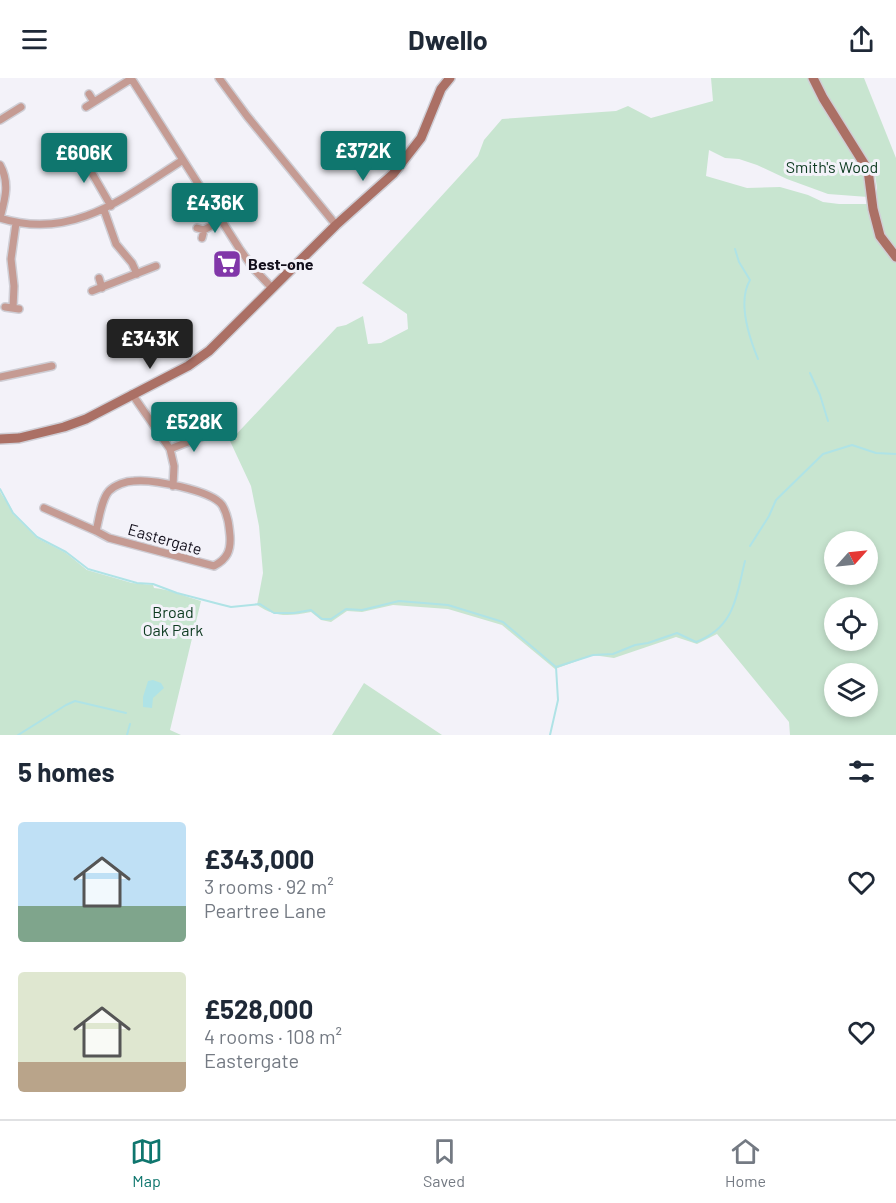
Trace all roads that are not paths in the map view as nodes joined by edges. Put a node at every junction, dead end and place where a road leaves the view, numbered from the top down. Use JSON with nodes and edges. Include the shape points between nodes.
{"nodes":[{"id":1,"x":219,"y":78,"type":"edge"},
{"id":2,"x":450,"y":78,"type":"edge"},
{"id":3,"x":813,"y":78,"type":"edge"},
{"id":4,"x":131,"y":79,"type":"edge"},
{"id":5,"x":89,"y":94,"type":"dead end"},
{"id":6,"x":94,"y":102,"type":"junction"},
{"id":7,"x":86,"y":107,"type":"dead end"},
{"id":8,"x":16,"y":108,"type":"dead end"},
{"id":9,"x":0,"y":120,"type":"edge"},
{"id":10,"x":86,"y":145,"type":"dead end"},
{"id":11,"x":78,"y":149,"type":"junction"},
{"id":12,"x":70,"y":153,"type":"dead end"},
{"id":13,"x":183,"y":160,"type":"junction"},
{"id":14,"x":0,"y":165,"type":"edge"},
{"id":15,"x":107,"y":208,"type":"junction"},
{"id":16,"x":0,"y":218,"type":"edge"},
{"id":17,"x":221,"y":220,"type":"junction"},
{"id":18,"x":16,"y":223,"type":"junction"},
{"id":19,"x":336,"y":225,"type":"junction"},
{"id":20,"x":201,"y":232,"type":"dead end"},
{"id":21,"x":896,"y":256,"type":"edge"},
{"id":22,"x":156,"y":266,"type":"dead end"},
{"id":23,"x":137,"y":274,"type":"junction"},
{"id":24,"x":99,"y":278,"type":"dead end"},
{"id":25,"x":102,"y":288,"type":"junction"},
{"id":26,"x":272,"y":288,"type":"junction"},
{"id":27,"x":92,"y":291,"type":"dead end"},
{"id":28,"x":12,"y":308,"type":"dead end"},
{"id":29,"x":52,"y":366,"type":"dead end"},
{"id":30,"x":0,"y":377,"type":"edge"},
{"id":31,"x":132,"y":394,"type":"junction"},
{"id":32,"x":210,"y":433,"type":"dead end"},
{"id":33,"x":0,"y":439,"type":"edge"},
{"id":34,"x":170,"y":449,"type":"junction"},
{"id":35,"x":173,"y":486,"type":"junction"},
{"id":36,"x":44,"y":508,"type":"dead end"},
{"id":37,"x":96,"y":531,"type":"junction"}],
"edges":[{"from":1,"to":19,"type":"street"},
{"from":2,"to":19,"type":"street","via":[[414,148],[393,174]]},
{"from":3,"to":21,"type":"street","via":[[868,170],[880,236]]},
{"from":4,"to":6,"type":"street"},
{"from":4,"to":13,"type":"street"},
{"from":5,"to":6,"type":"street"},
{"from":6,"to":7,"type":"street"},
{"from":8,"to":9,"type":"street"},
{"from":10,"to":11,"type":"street"},
{"from":11,"to":12,"type":"street"},
{"from":11,"to":15,"type":"street"},
{"from":13,"to":15,"type":"street"},
{"from":13,"to":17,"type":"street"},
{"from":14,"to":16,"type":"street","via":[[7,191]]},
{"from":15,"to":18,"type":"street","via":[[62,224]]},
{"from":15,"to":23,"type":"street","via":[[116,244]]},
{"from":16,"to":18,"type":"street"},
{"from":17,"to":20,"type":"street"},
{"from":17,"to":26,"type":"street","via":[[253,268]]},
{"from":18,"to":28,"type":"street","via":[[11,259],[15,286]]},
{"from":19,"to":26,"type":"street"},
{"from":22,"to":23,"type":"street"},
{"from":23,"to":25,"type":"street"},
{"from":24,"to":25,"type":"street"},
{"from":25,"to":27,"type":"street"},
{"from":26,"to":31,"type":"street","via":[[209,351]]},
{"from":29,"to":30,"type":"street"},
{"from":31,"to":33,"type":"street","via":[[64,427]]},
{"from":31,"to":34,"type":"street"},
{"from":32,"to":34,"type":"street"},
{"from":34,"to":35,"type":"street"},
{"from":35,"to":37,"type":"street","name":"Eastergate","via":[[132,481],[115,487],[106,495]]},
{"from":35,"to":37,"type":"street","name":"Eastergate","via":[[210,496],[222,505],[229,520],[231,546],[222,562],[205,565]]},
{"from":36,"to":37,"type":"street","name":"Eastergate","via":[[54,506]]}]}
